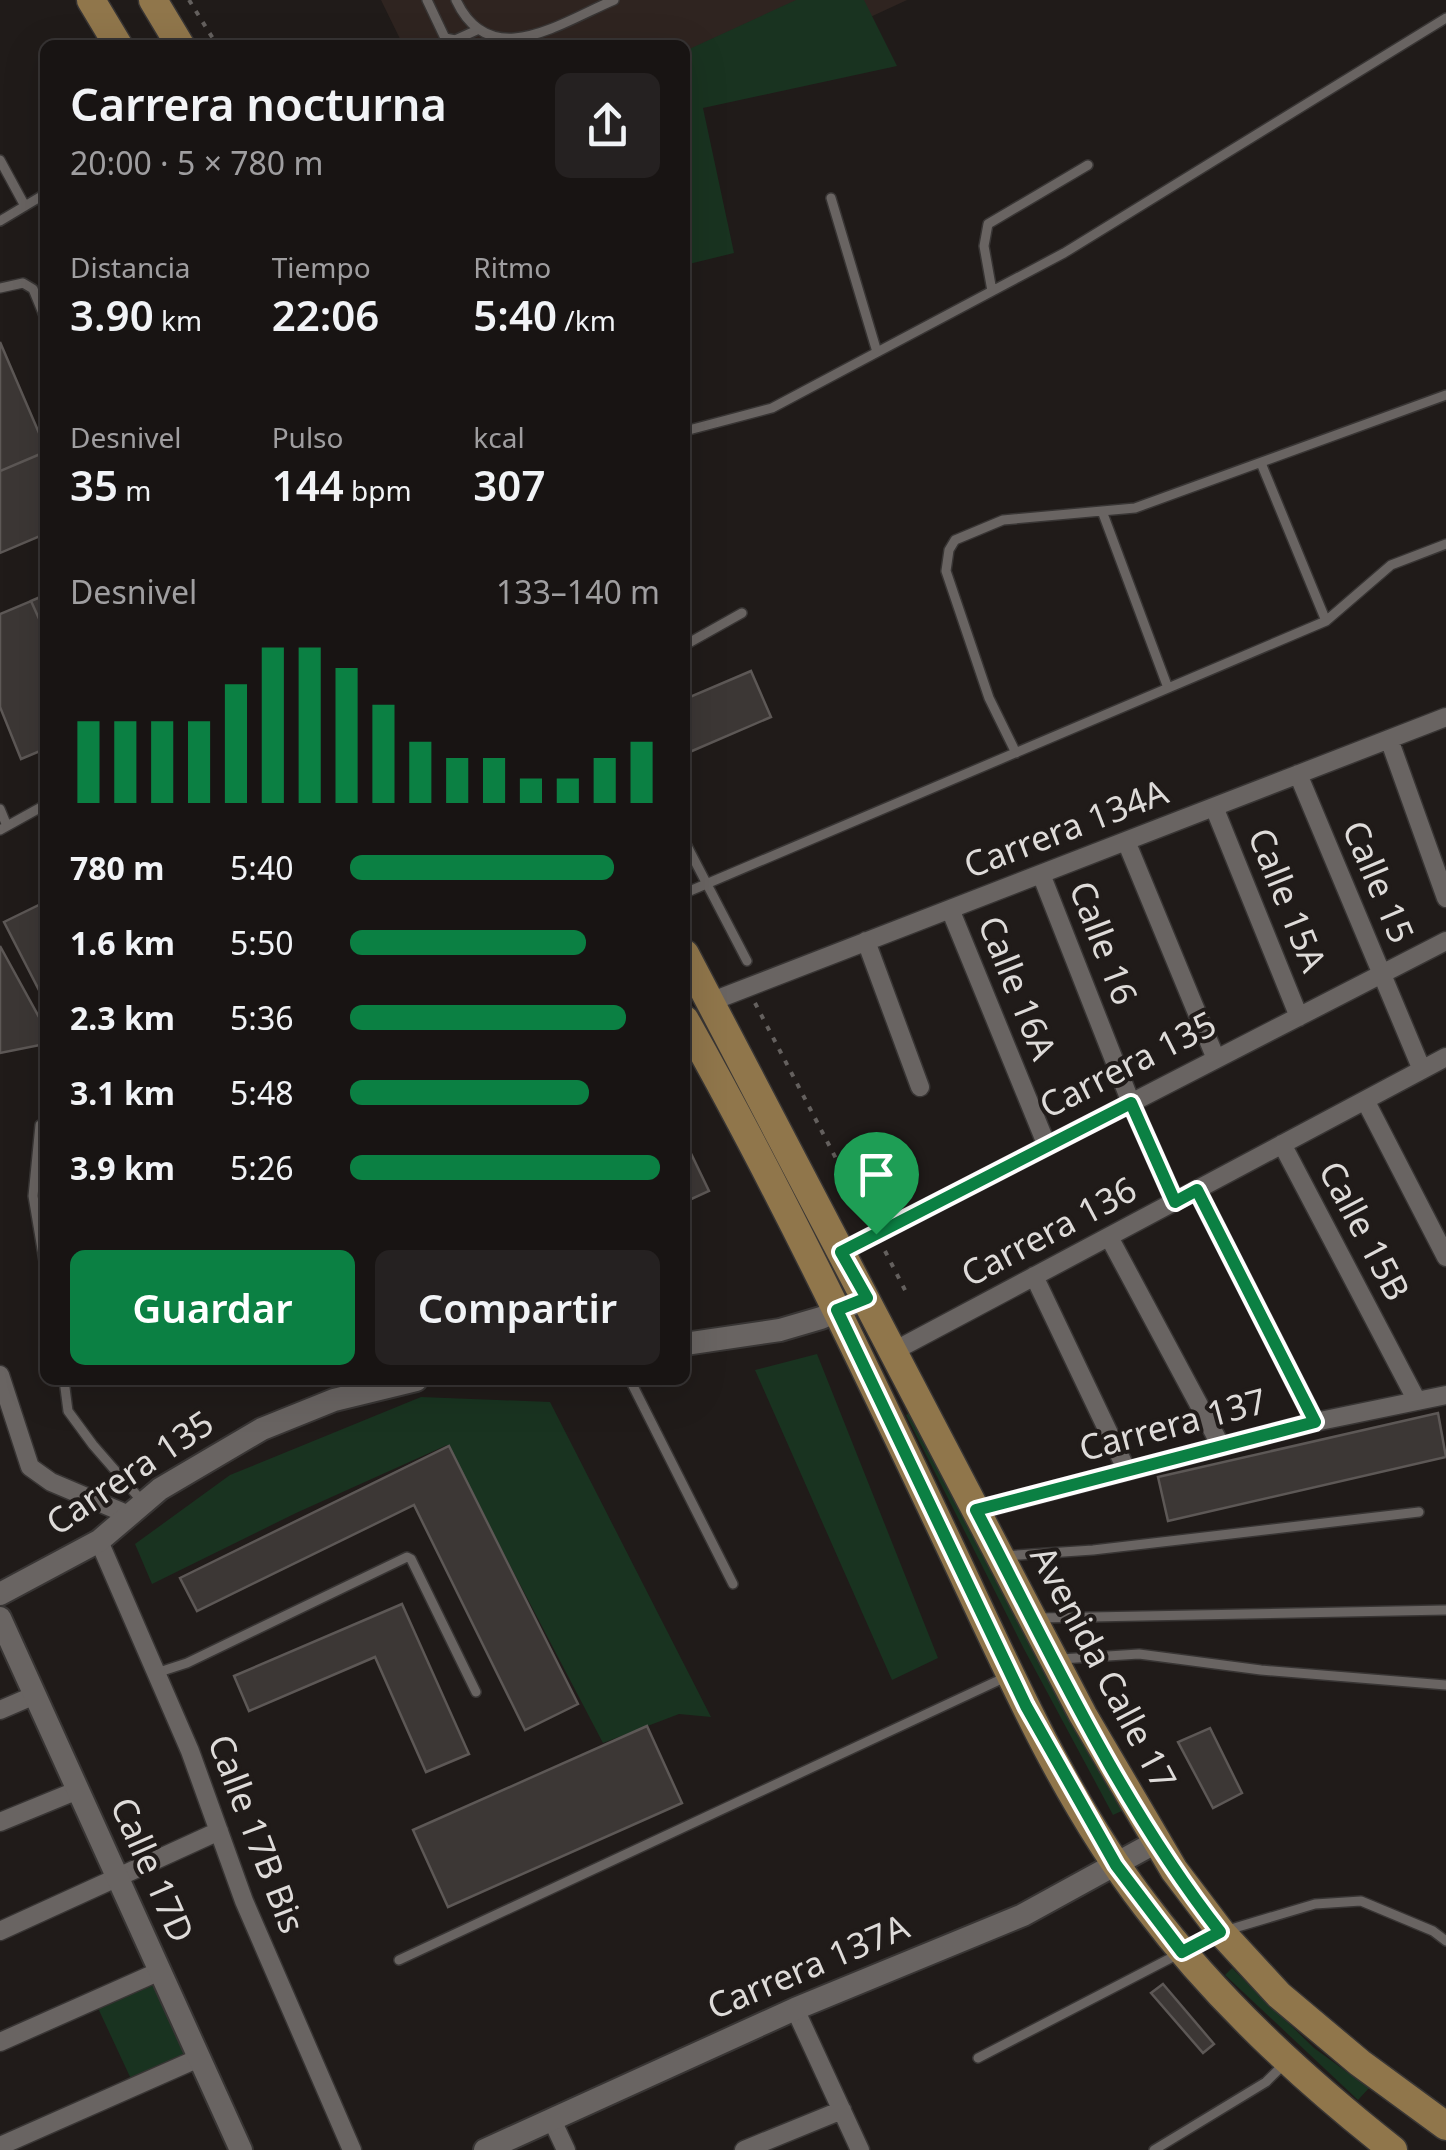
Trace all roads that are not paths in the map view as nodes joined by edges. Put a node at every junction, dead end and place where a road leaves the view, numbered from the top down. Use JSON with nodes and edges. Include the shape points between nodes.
{"nodes":[{"id":1,"x":91,"y":0,"type":"edge"},
{"id":2,"x":153,"y":0,"type":"edge"},
{"id":3,"x":426,"y":0,"type":"edge"},
{"id":4,"x":456,"y":0,"type":"edge"},
{"id":5,"x":614,"y":0,"type":"edge"},
{"id":6,"x":1446,"y":18,"type":"edge"},
{"id":7,"x":477,"y":30,"type":"junction"},
{"id":8,"x":115,"y":40,"type":"edge"},
{"id":9,"x":177,"y":40,"type":"edge"},
{"id":10,"x":0,"y":160,"type":"edge"},
{"id":11,"x":1088,"y":165,"type":"dead end"},
{"id":12,"x":40,"y":197,"type":"edge"},
{"id":13,"x":831,"y":198,"type":"dead end"},
{"id":14,"x":25,"y":206,"type":"junction"},
{"id":15,"x":0,"y":221,"type":"edge"},
{"id":16,"x":0,"y":288,"type":"edge"},
{"id":17,"x":992,"y":291,"type":"junction"},
{"id":18,"x":40,"y":306,"type":"edge"},
{"id":19,"x":877,"y":352,"type":"junction"},
{"id":20,"x":1446,"y":396,"type":"edge"},
{"id":21,"x":690,"y":430,"type":"edge"},
{"id":22,"x":1261,"y":463,"type":"junction"},
{"id":23,"x":1102,"y":512,"type":"junction"},
{"id":24,"x":1446,"y":544,"type":"edge"},
{"id":25,"x":742,"y":612,"type":"dead end"},
{"id":26,"x":1326,"y":621,"type":"junction"},
{"id":27,"x":690,"y":643,"type":"edge"},
{"id":28,"x":1168,"y":688,"type":"junction"},
{"id":29,"x":1446,"y":717,"type":"edge"},
{"id":30,"x":1389,"y":739,"type":"junction"},
{"id":31,"x":1016,"y":752,"type":"junction"},
{"id":32,"x":1298,"y":774,"type":"junction"},
{"id":33,"x":1214,"y":807,"type":"junction"},
{"id":34,"x":40,"y":808,"type":"edge"},
{"id":35,"x":0,"y":809,"type":"edge"},
{"id":36,"x":4,"y":828,"type":"edge"},
{"id":37,"x":1126,"y":841,"type":"junction"},
{"id":38,"x":690,"y":852,"type":"edge"},
{"id":39,"x":1041,"y":874,"type":"junction"},
{"id":40,"x":707,"y":884,"type":"junction"},
{"id":41,"x":690,"y":891,"type":"edge"},
{"id":42,"x":1446,"y":898,"type":"edge"},
{"id":43,"x":950,"y":909,"type":"junction"},
{"id":44,"x":1446,"y":941,"type":"edge"},
{"id":45,"x":866,"y":942,"type":"junction"},
{"id":46,"x":747,"y":961,"type":"dead end"},
{"id":47,"x":690,"y":964,"type":"edge"},
{"id":48,"x":1382,"y":974,"type":"junction"},
{"id":49,"x":710,"y":1002,"type":"junction"},
{"id":50,"x":1299,"y":1017,"type":"junction"},
{"id":51,"x":690,"y":1030,"type":"edge"},
{"id":52,"x":1446,"y":1057,"type":"edge"},
{"id":53,"x":1216,"y":1059,"type":"junction"},
{"id":54,"x":1422,"y":1070,"type":"junction"},
{"id":55,"x":920,"y":1086,"type":"dead end"},
{"id":56,"x":1365,"y":1100,"type":"junction"},
{"id":57,"x":1131,"y":1103,"type":"junction"},
{"id":58,"x":40,"y":1126,"type":"dead end"},
{"id":59,"x":1282,"y":1144,"type":"junction"},
{"id":60,"x":1047,"y":1146,"type":"junction"},
{"id":61,"x":1197,"y":1190,"type":"junction"},
{"id":62,"x":1175,"y":1202,"type":"junction"},
{"id":63,"x":40,"y":1237,"type":"edge"},
{"id":64,"x":1109,"y":1237,"type":"junction"},
{"id":65,"x":841,"y":1252,"type":"junction"},
{"id":66,"x":1446,"y":1256,"type":"edge"},
{"id":67,"x":1034,"y":1276,"type":"junction"},
{"id":68,"x":867,"y":1298,"type":"junction"},
{"id":69,"x":837,"y":1310,"type":"junction"},
{"id":70,"x":690,"y":1343,"type":"edge"},
{"id":71,"x":894,"y":1351,"type":"junction"},
{"id":72,"x":0,"y":1374,"type":"edge"},
{"id":73,"x":65,"y":1385,"type":"edge"},
{"id":74,"x":396,"y":1385,"type":"edge"},
{"id":75,"x":633,"y":1385,"type":"edge"},
{"id":76,"x":1446,"y":1395,"type":"edge"},
{"id":77,"x":1418,"y":1401,"type":"junction"},
{"id":78,"x":1315,"y":1422,"type":"junction"},
{"id":79,"x":1221,"y":1446,"type":"junction"},
{"id":80,"x":1127,"y":1471,"type":"junction"},
{"id":81,"x":136,"y":1508,"type":"junction"},
{"id":82,"x":976,"y":1510,"type":"junction"},
{"id":83,"x":1420,"y":1512,"type":"dead end"},
{"id":84,"x":99,"y":1541,"type":"junction"},
{"id":85,"x":1000,"y":1556,"type":"junction"},
{"id":86,"x":734,"y":1584,"type":"dead end"},
{"id":87,"x":0,"y":1594,"type":"edge"},
{"id":88,"x":1446,"y":1610,"type":"edge"},
{"id":89,"x":0,"y":1618,"type":"edge"},
{"id":90,"x":1032,"y":1618,"type":"junction"},
{"id":91,"x":1054,"y":1659,"type":"junction"},
{"id":92,"x":156,"y":1674,"type":"junction"},
{"id":93,"x":1011,"y":1675,"type":"junction"},
{"id":94,"x":1446,"y":1685,"type":"edge"},
{"id":95,"x":476,"y":1692,"type":"dead end"},
{"id":96,"x":34,"y":1695,"type":"junction"},
{"id":97,"x":0,"y":1710,"type":"edge"},
{"id":98,"x":78,"y":1790,"type":"junction"},
{"id":99,"x":0,"y":1822,"type":"edge"},
{"id":100,"x":219,"y":1831,"type":"junction"},
{"id":101,"x":1156,"y":1842,"type":"junction"},
{"id":102,"x":1116,"y":1865,"type":"junction"},
{"id":103,"x":117,"y":1877,"type":"junction"},
{"id":104,"x":0,"y":1931,"type":"edge"},
{"id":105,"x":1220,"y":1932,"type":"junction"},
{"id":106,"x":1446,"y":1941,"type":"edge"},
{"id":107,"x":1182,"y":1952,"type":"junction"},
{"id":108,"x":399,"y":1960,"type":"dead end"},
{"id":109,"x":160,"y":1972,"type":"junction"},
{"id":110,"x":796,"y":2008,"type":"junction"},
{"id":111,"x":0,"y":2042,"type":"edge"},
{"id":112,"x":199,"y":2058,"type":"junction"},
{"id":113,"x":978,"y":2058,"type":"dead end"},
{"id":114,"x":1286,"y":2062,"type":"junction"},
{"id":115,"x":1395,"y":2090,"type":"junction"},
{"id":116,"x":842,"y":2110,"type":"junction"},
{"id":117,"x":552,"y":2120,"type":"junction"},
{"id":118,"x":1446,"y":2126,"type":"edge"},
{"id":119,"x":1380,"y":2143,"type":"edge"},
{"id":120,"x":0,"y":2146,"type":"edge"},
{"id":121,"x":240,"y":2150,"type":"edge"},
{"id":122,"x":352,"y":2150,"type":"edge"},
{"id":123,"x":484,"y":2150,"type":"edge"},
{"id":124,"x":566,"y":2150,"type":"edge"},
{"id":125,"x":744,"y":2150,"type":"edge"},
{"id":126,"x":860,"y":2150,"type":"edge"},
{"id":127,"x":1154,"y":2150,"type":"edge"}],
"edges":[{"from":1,"to":8,"type":"main road"},
{"from":2,"to":9,"type":"main road"},
{"from":3,"to":7,"type":"lane","via":[[445,38]]},
{"from":4,"to":7,"type":"lane"},
{"from":5,"to":7,"type":"lane","via":[[524,38],[489,38]]},
{"from":6,"to":17,"type":"lane","via":[[1064,254]]},
{"from":10,"to":14,"type":"lane"},
{"from":11,"to":17,"type":"lane","via":[[988,224],[984,246]]},
{"from":12,"to":14,"type":"lane"},
{"from":13,"to":19,"type":"lane"},
{"from":14,"to":15,"type":"lane"},
{"from":16,"to":18,"type":"lane","via":[[23,284]]},
{"from":17,"to":19,"type":"lane"},
{"from":19,"to":21,"type":"lane","via":[[772,408]]},
{"from":20,"to":22,"type":"lane"},
{"from":22,"to":23,"type":"lane","via":[[1135,508]]},
{"from":22,"to":26,"type":"lane"},
{"from":23,"to":28,"type":"lane"},
{"from":23,"to":31,"type":"lane","via":[[1003,520],[955,540],[949,550],[946,572],[989,698]]},
{"from":24,"to":26,"type":"lane","via":[[1391,565]]},
{"from":25,"to":27,"type":"lane"},
{"from":26,"to":28,"type":"lane"},
{"from":28,"to":31,"type":"lane"},
{"from":29,"to":30,"type":"street","name":"Carrera 134A"},
{"from":30,"to":32,"type":"street","name":"Carrera 134A"},
{"from":30,"to":42,"type":"street"},
{"from":31,"to":40,"type":"lane"},
{"from":32,"to":33,"type":"street","name":"Carrera 134A"},
{"from":32,"to":48,"type":"street","name":"Calle 15"},
{"from":33,"to":37,"type":"street","name":"Carrera 134A"},
{"from":33,"to":50,"type":"street","name":"Calle 15A"},
{"from":34,"to":36,"type":"lane"},
{"from":35,"to":36,"type":"lane"},
{"from":37,"to":39,"type":"street","name":"Carrera 134A"},
{"from":37,"to":53,"type":"street"},
{"from":38,"to":40,"type":"lane"},
{"from":39,"to":43,"type":"street","name":"Carrera 134A"},
{"from":39,"to":57,"type":"street","name":"Calle 16"},
{"from":40,"to":41,"type":"lane"},
{"from":40,"to":46,"type":"lane"},
{"from":43,"to":45,"type":"street","name":"Carrera 134A"},
{"from":43,"to":60,"type":"street","name":"Calle 16A"},
{"from":44,"to":48,"type":"street","name":"Carrera 135"},
{"from":45,"to":49,"type":"street","name":"Carrera 134A"},
{"from":45,"to":55,"type":"street"},
{"from":47,"to":49,"type":"main road","name":"Avenida Calle 17"},
{"from":48,"to":50,"type":"street","name":"Carrera 135"},
{"from":48,"to":54,"type":"street","name":"Calle 15"},
{"from":49,"to":65,"type":"main road","name":"Avenida Calle 17"},
{"from":50,"to":53,"type":"street","name":"Carrera 135"},
{"from":51,"to":69,"type":"main road"},
{"from":52,"to":54,"type":"street","name":"Carrera 136"},
{"from":53,"to":57,"type":"street","name":"Carrera 135"},
{"from":54,"to":56,"type":"street","name":"Carrera 136"},
{"from":56,"to":59,"type":"street","name":"Carrera 136"},
{"from":56,"to":66,"type":"street"},
{"from":57,"to":60,"type":"street","name":"Carrera 135"},
{"from":57,"to":62,"type":"street","name":"Calle 16"},
{"from":58,"to":63,"type":"lane","via":[[33,1196]]},
{"from":59,"to":61,"type":"street","name":"Carrera 136"},
{"from":59,"to":77,"type":"street","name":"Calle 15B"},
{"from":60,"to":65,"type":"street","name":"Carrera 135"},
{"from":61,"to":62,"type":"street","name":"Carrera 136"},
{"from":61,"to":78,"type":"street"},
{"from":62,"to":64,"type":"street","name":"Carrera 136"},
{"from":64,"to":67,"type":"street","name":"Carrera 136"},
{"from":64,"to":79,"type":"street"},
{"from":65,"to":68,"type":"main road","name":"Avenida Calle 17"},
{"from":67,"to":71,"type":"street","name":"Carrera 136"},
{"from":67,"to":80,"type":"street"},
{"from":68,"to":69,"type":"street"},
{"from":68,"to":71,"type":"main road","name":"Avenida Calle 17"},
{"from":69,"to":70,"type":"street","via":[[780,1330]]},
{"from":69,"to":93,"type":"main road"},
{"from":71,"to":82,"type":"main road","name":"Avenida Calle 17"},
{"from":72,"to":81,"type":"street","via":[[30,1466],[51,1482]]},
{"from":73,"to":81,"type":"lane","via":[[68,1411]]},
{"from":74,"to":81,"type":"street","name":"Carrera 135","via":[[288,1417]]},
{"from":75,"to":86,"type":"lane"},
{"from":76,"to":77,"type":"street","name":"Carrera 137"},
{"from":77,"to":78,"type":"street","name":"Carrera 137"},
{"from":78,"to":79,"type":"street","name":"Carrera 137"},
{"from":79,"to":80,"type":"street","name":"Carrera 137"},
{"from":80,"to":82,"type":"street","name":"Carrera 137"},
{"from":81,"to":84,"type":"street","name":"Carrera 135"},
{"from":82,"to":85,"type":"main road","name":"Avenida Calle 17"},
{"from":83,"to":85,"type":"lane"},
{"from":84,"to":87,"type":"street","name":"Carrera 135"},
{"from":84,"to":92,"type":"street","name":"Calle 17B Bis"},
{"from":85,"to":90,"type":"main road","name":"Avenida Calle 17"},
{"from":88,"to":90,"type":"lane"},
{"from":89,"to":96,"type":"street","name":"Calle 17D"},
{"from":90,"to":91,"type":"main road","name":"Avenida Calle 17"},
{"from":91,"to":94,"type":"lane","via":[[1139,1654]]},
{"from":91,"to":101,"type":"main road","name":"Avenida Calle 17"},
{"from":92,"to":95,"type":"lane","via":[[407,1556]]},
{"from":92,"to":100,"type":"street","name":"Calle 17B Bis"},
{"from":93,"to":102,"type":"main road"},
{"from":93,"to":108,"type":"lane"},
{"from":96,"to":97,"type":"street"},
{"from":96,"to":98,"type":"street","name":"Calle 17D"},
{"from":98,"to":99,"type":"street"},
{"from":98,"to":103,"type":"street","name":"Calle 17D"},
{"from":100,"to":103,"type":"street"},
{"from":100,"to":122,"type":"street","name":"Calle 17B Bis"},
{"from":101,"to":102,"type":"street","name":"Carrera 137A"},
{"from":101,"to":105,"type":"main road","name":"Avenida Calle 17"},
{"from":102,"to":107,"type":"main road"},
{"from":102,"to":110,"type":"street","name":"Carrera 137A","via":[[1023,1915]]},
{"from":103,"to":104,"type":"street"},
{"from":103,"to":109,"type":"street","name":"Calle 17D"},
{"from":105,"to":106,"type":"lane","via":[[1315,1904],[1362,1900]]},
{"from":105,"to":107,"type":"lane"},
{"from":105,"to":115,"type":"main road","name":"Avenida Calle 17","via":[[1280,1995]]},
{"from":107,"to":113,"type":"lane"},
{"from":107,"to":114,"type":"main road"},
{"from":109,"to":111,"type":"street"},
{"from":109,"to":112,"type":"street","name":"Calle 17D"},
{"from":110,"to":116,"type":"street"},
{"from":110,"to":117,"type":"street","name":"Carrera 137A"},
{"from":112,"to":120,"type":"street"},
{"from":112,"to":121,"type":"street","name":"Calle 17D"},
{"from":114,"to":119,"type":"main road"},
{"from":114,"to":127,"type":"lane","via":[[1266,2082]]},
{"from":115,"to":118,"type":"main road","name":"Avenida Calle 17"},
{"from":115,"to":119,"type":"main road"},
{"from":116,"to":125,"type":"street"},
{"from":116,"to":126,"type":"street"},
{"from":117,"to":123,"type":"street","name":"Carrera 137A"},
{"from":117,"to":124,"type":"street"}]}
